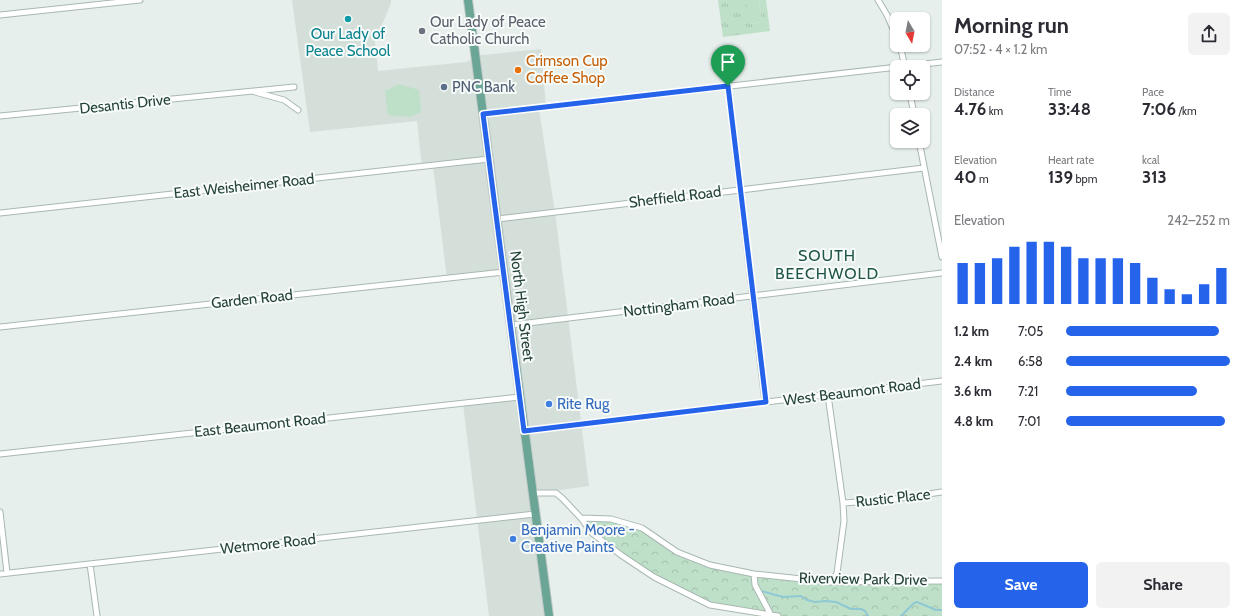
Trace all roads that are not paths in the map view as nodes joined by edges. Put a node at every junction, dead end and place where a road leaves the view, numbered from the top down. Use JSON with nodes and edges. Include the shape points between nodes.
{"nodes":[{"id":1,"x":140,"y":0,"type":"edge"},
{"id":2,"x":468,"y":0,"type":"edge"},
{"id":3,"x":878,"y":0,"type":"edge"},
{"id":4,"x":0,"y":15,"type":"edge"},
{"id":5,"x":890,"y":22,"type":"edge"},
{"id":6,"x":942,"y":62,"type":"edge"},
{"id":7,"x":930,"y":63,"type":"edge"},
{"id":8,"x":890,"y":68,"type":"edge"},
{"id":9,"x":728,"y":86,"type":"junction"},
{"id":10,"x":294,"y":87,"type":"dead end"},
{"id":11,"x":250,"y":91,"type":"junction"},
{"id":12,"x":298,"y":110,"type":"dead end"},
{"id":13,"x":483,"y":114,"type":"junction"},
{"id":14,"x":0,"y":116,"type":"edge"},
{"id":15,"x":920,"y":148,"type":"edge"},
{"id":16,"x":489,"y":159,"type":"junction"},
{"id":17,"x":924,"y":168,"type":"junction"},
{"id":18,"x":740,"y":190,"type":"junction"},
{"id":19,"x":0,"y":212,"type":"edge"},
{"id":20,"x":497,"y":219,"type":"junction"},
{"id":21,"x":942,"y":257,"type":"edge"},
{"id":22,"x":504,"y":272,"type":"junction"},
{"id":23,"x":942,"y":273,"type":"edge"},
{"id":24,"x":753,"y":296,"type":"junction"},
{"id":25,"x":510,"y":325,"type":"junction"},
{"id":26,"x":0,"y":327,"type":"edge"},
{"id":27,"x":942,"y":381,"type":"edge"},
{"id":28,"x":828,"y":395,"type":"junction"},
{"id":29,"x":520,"y":397,"type":"junction"},
{"id":30,"x":766,"y":402,"type":"junction"},
{"id":31,"x":524,"y":431,"type":"junction"},
{"id":32,"x":0,"y":454,"type":"edge"},
{"id":33,"x":942,"y":492,"type":"edge"},
{"id":34,"x":533,"y":493,"type":"junction"},
{"id":35,"x":843,"y":503,"type":"junction"},
{"id":36,"x":0,"y":512,"type":"edge"},
{"id":37,"x":535,"y":514,"type":"junction"},
{"id":38,"x":580,"y":518,"type":"junction"},
{"id":39,"x":90,"y":564,"type":"junction"},
{"id":40,"x":0,"y":574,"type":"edge"},
{"id":41,"x":7,"y":574,"type":"junction"},
{"id":42,"x":754,"y":574,"type":"junction"},
{"id":43,"x":942,"y":581,"type":"edge"},
{"id":44,"x":830,"y":582,"type":"junction"},
{"id":45,"x":771,"y":614,"type":"junction"},
{"id":46,"x":96,"y":616,"type":"edge"},
{"id":47,"x":549,"y":616,"type":"edge"},
{"id":48,"x":778,"y":616,"type":"edge"}],
"edges":[{"from":1,"to":4,"type":"street"},
{"from":2,"to":13,"type":"main road","name":"North High Street"},
{"from":3,"to":5,"type":"street"},
{"from":6,"to":7,"type":"street"},
{"from":8,"to":9,"type":"street"},
{"from":9,"to":13,"type":"street"},
{"from":9,"to":18,"type":"street"},
{"from":10,"to":11,"type":"street","name":"Desantis Drive"},
{"from":11,"to":12,"type":"street","name":"Desantis Drive","via":[[284,100]]},
{"from":11,"to":14,"type":"street","name":"Desantis Drive"},
{"from":13,"to":16,"type":"main road","name":"North High Street"},
{"from":15,"to":17,"type":"street"},
{"from":16,"to":19,"type":"street","name":"East Weisheimer Road"},
{"from":16,"to":20,"type":"main road","name":"North High Street"},
{"from":17,"to":18,"type":"street","name":"Sheffield Road"},
{"from":17,"to":21,"type":"street"},
{"from":18,"to":20,"type":"street","name":"Sheffield Road"},
{"from":18,"to":24,"type":"street"},
{"from":20,"to":22,"type":"main road","name":"North High Street"},
{"from":22,"to":25,"type":"main road","name":"North High Street"},
{"from":22,"to":26,"type":"street","name":"Garden Road"},
{"from":23,"to":24,"type":"street","name":"Nottingham Road"},
{"from":24,"to":25,"type":"street","name":"Nottingham Road"},
{"from":24,"to":30,"type":"street"},
{"from":25,"to":29,"type":"main road","name":"North High Street"},
{"from":27,"to":28,"type":"street","name":"West Beaumont Road"},
{"from":28,"to":30,"type":"street","name":"West Beaumont Road"},
{"from":28,"to":35,"type":"street"},
{"from":29,"to":31,"type":"main road","name":"North High Street"},
{"from":29,"to":32,"type":"street","name":"East Beaumont Road"},
{"from":30,"to":31,"type":"street","name":"West Beaumont Road"},
{"from":31,"to":34,"type":"main road","name":"North High Street"},
{"from":33,"to":35,"type":"street","name":"Rustic Place"},
{"from":34,"to":37,"type":"main road","name":"North High Street"},
{"from":34,"to":38,"type":"street","via":[[556,493]]},
{"from":35,"to":44,"type":"street","via":[[844,521],[836,573]]},
{"from":36,"to":41,"type":"street"},
{"from":37,"to":39,"type":"street","name":"Wetmore Road"},
{"from":37,"to":47,"type":"main road","name":"North High Street"},
{"from":38,"to":42,"type":"street","name":"Riverview Park Drive","via":[[611,519],[642,528],[677,552],[710,565]]},
{"from":38,"to":45,"type":"street","via":[[592,533],[621,555],[661,581],[710,606]]},
{"from":39,"to":41,"type":"street","name":"Wetmore Road"},
{"from":39,"to":46,"type":"street"},
{"from":40,"to":41,"type":"street","name":"Wetmore Road"},
{"from":42,"to":44,"type":"street","name":"Riverview Park Drive"},
{"from":42,"to":45,"type":"street","via":[[755,584]]},
{"from":43,"to":44,"type":"street","name":"Riverview Park Drive"},
{"from":45,"to":48,"type":"street"}]}
